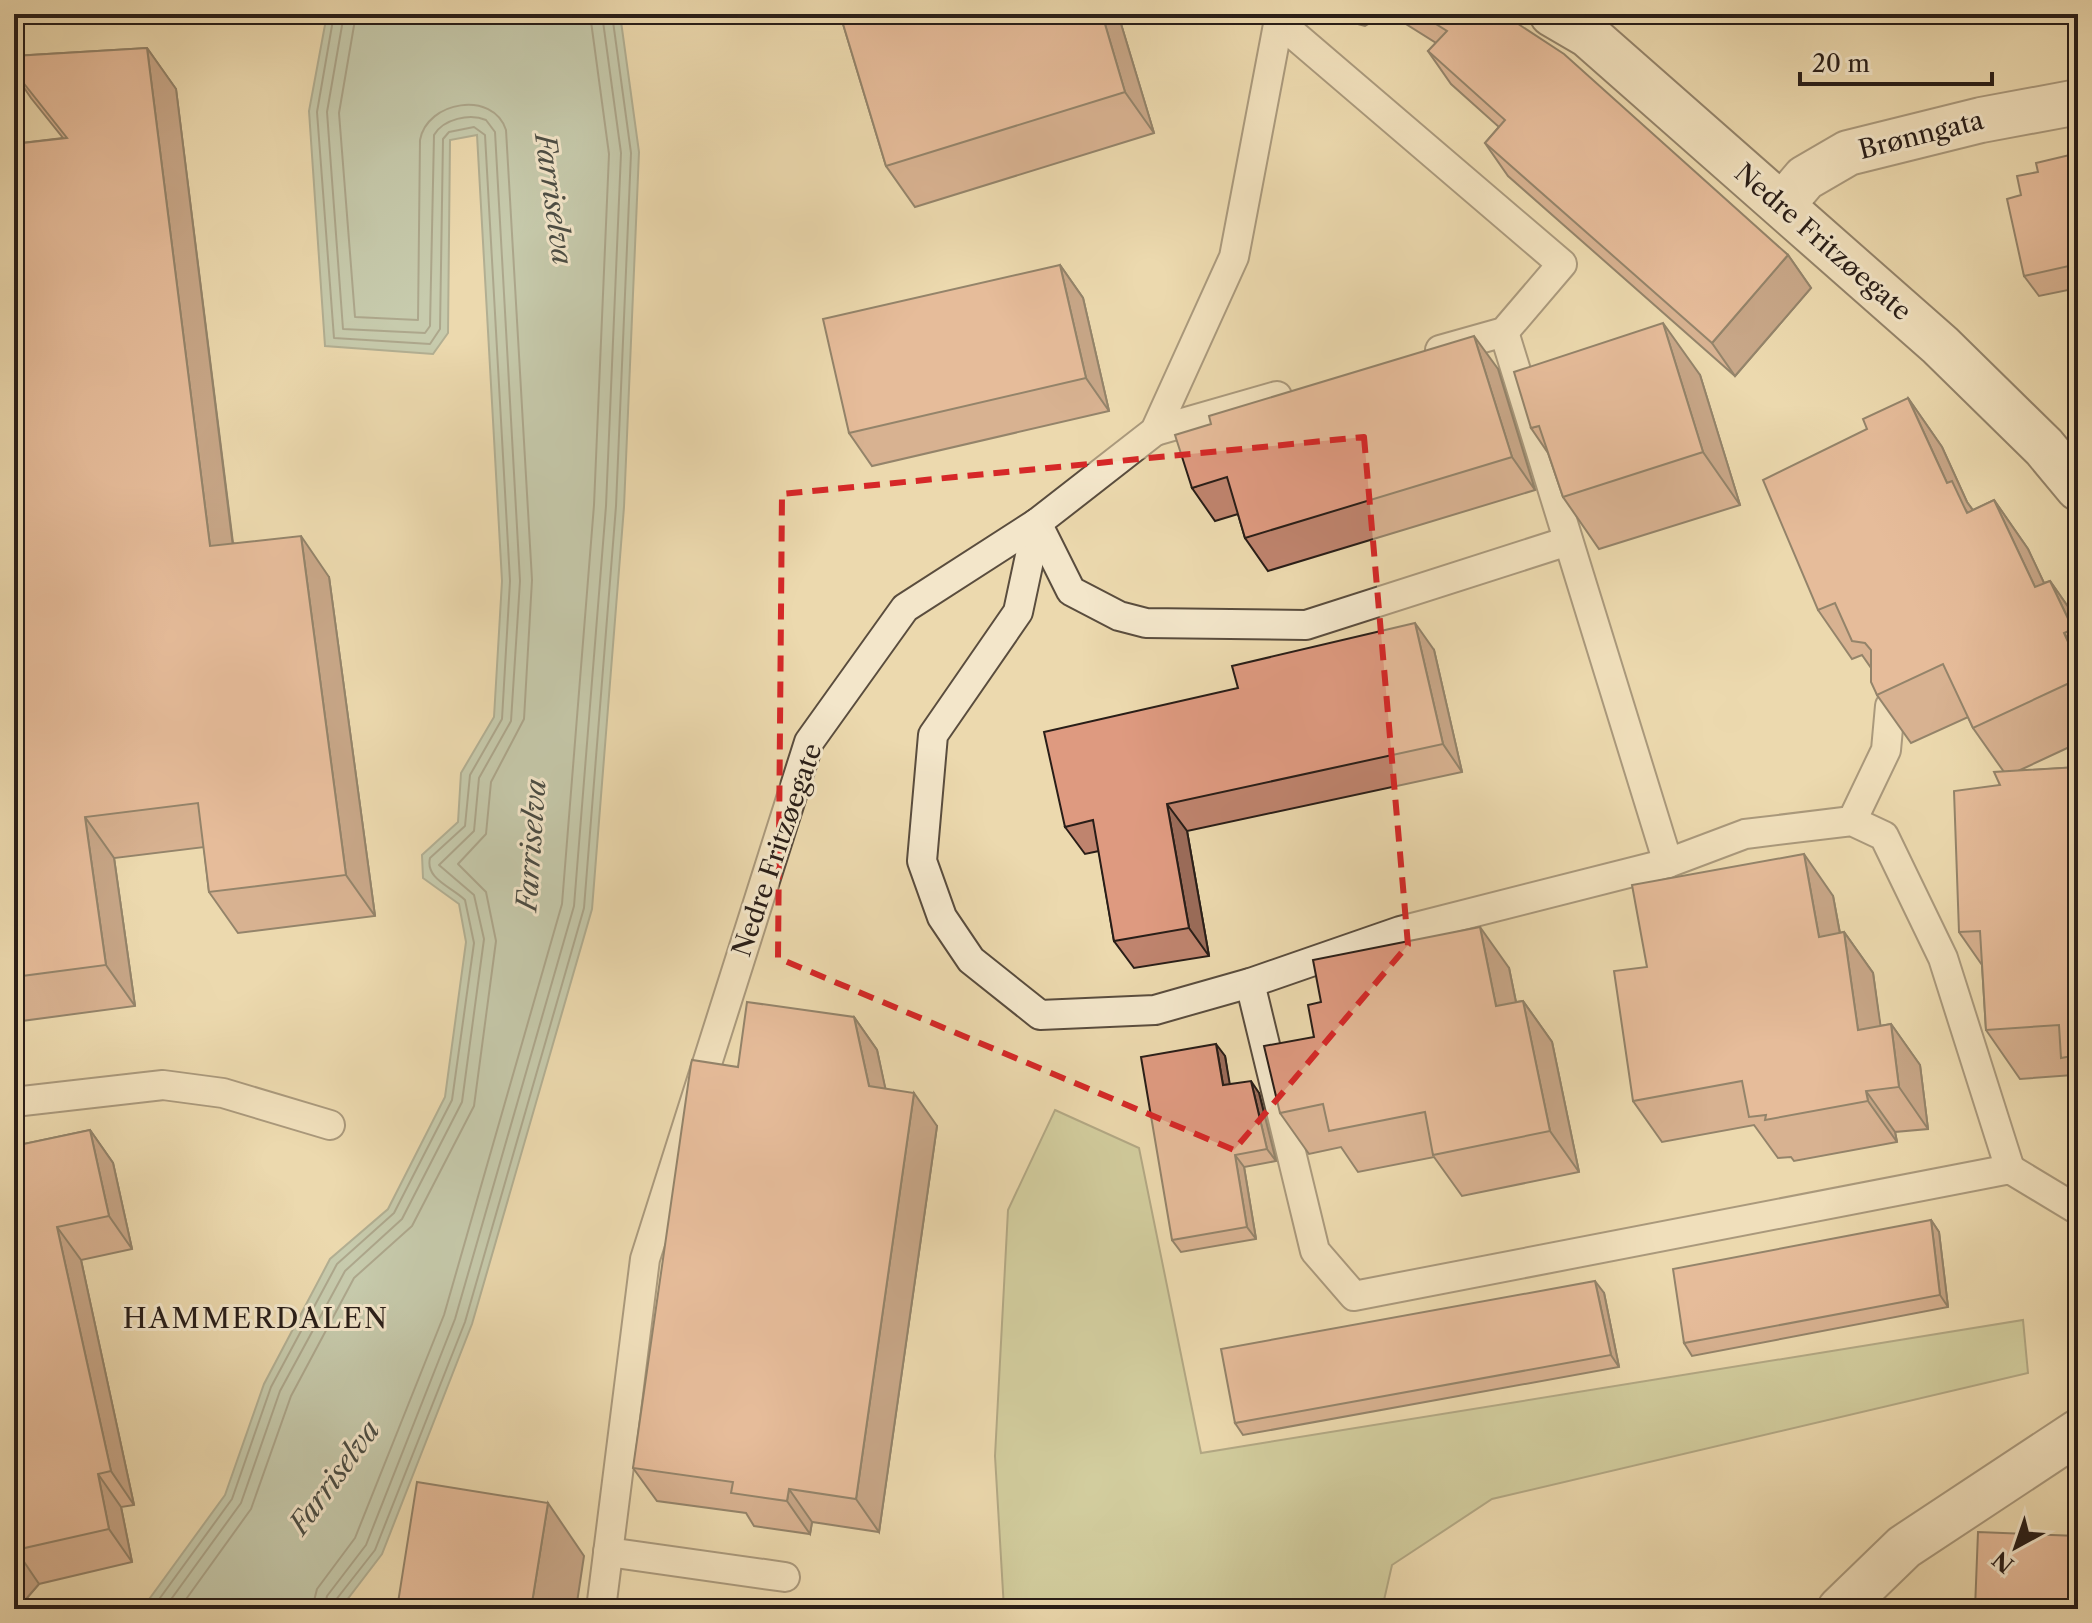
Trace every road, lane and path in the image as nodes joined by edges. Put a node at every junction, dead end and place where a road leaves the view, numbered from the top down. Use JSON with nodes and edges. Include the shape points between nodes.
{"nodes":[{"id":1,"x":1552,"y":14,"type":"edge"},
{"id":2,"x":1279,"y":18,"type":"edge"},
{"id":3,"x":2078,"y":102,"type":"edge"},
{"id":4,"x":1782,"y":205,"type":"junction"},
{"id":5,"x":1504,"y":332,"type":"junction"},
{"id":6,"x":1413,"y":358,"type":"edge"},
{"id":7,"x":1307,"y":388,"type":"edge"},
{"id":8,"x":1155,"y":431,"type":"junction"},
{"id":9,"x":2078,"y":488,"type":"edge"},
{"id":10,"x":1037,"y":523,"type":"junction"},
{"id":11,"x":1568,"y":541,"type":"junction"},
{"id":12,"x":1890,"y":706,"type":"edge"},
{"id":13,"x":1852,"y":821,"type":"junction"},
{"id":14,"x":1668,"y":863,"type":"junction"},
{"id":15,"x":1250,"y":983,"type":"junction"},
{"id":16,"x":14,"y":1102,"type":"edge"},
{"id":17,"x":330,"y":1125,"type":"dead end"},
{"id":18,"x":2010,"y":1169,"type":"junction"},
{"id":19,"x":2078,"y":1210,"type":"edge"},
{"id":20,"x":2078,"y":1432,"type":"edge"},
{"id":21,"x":608,"y":1552,"type":"junction"},
{"id":22,"x":785,"y":1577,"type":"dead end"},
{"id":23,"x":601,"y":1609,"type":"edge"},
{"id":24,"x":1840,"y":1609,"type":"edge"}],
"edges":[{"from":1,"to":4,"type":"main road","name":"Nedre Fritzøegate","via":[[1588,35]]},
{"from":2,"to":5,"type":"lane","via":[[1562,264]]},
{"from":2,"to":8,"type":"lane","name":"Nedre Fritzøegate","via":[[1234,257]]},
{"from":3,"to":4,"type":"main road","name":"Brønngata","via":[[1848,153],[1805,178]]},
{"from":4,"to":9,"type":"main road","name":"Nedre Fritzøegate","via":[[1940,345],[2044,447]]},
{"from":5,"to":6,"type":"lane"},
{"from":5,"to":11,"type":"lane"},
{"from":7,"to":8,"type":"lane"},
{"from":8,"to":10,"type":"lane","name":"Nedre Fritzøegate"},
{"from":10,"to":11,"type":"lane","via":[[1071,591],[1119,616],[1146,623],[1306,625]]},
{"from":10,"to":15,"type":"lane","via":[[1018,612],[933,735],[922,861],[942,917],[971,960],[1040,1015],[1155,1010]]},
{"from":10,"to":21,"type":"lane","name":"Nedre Fritzøegate","via":[[905,608],[809,742],[645,1259]]},
{"from":11,"to":14,"type":"lane"},
{"from":12,"to":13,"type":"lane","via":[[1886,750]]},
{"from":13,"to":14,"type":"lane","via":[[1745,834]]},
{"from":13,"to":18,"type":"lane","via":[[1884,836],[1943,958]]},
{"from":14,"to":15,"type":"lane","via":[[1400,931]]},
{"from":15,"to":18,"type":"lane","via":[[1315,1251],[1354,1296]]},
{"from":16,"to":17,"type":"lane","via":[[163,1085],[223,1093]]},
{"from":18,"to":19,"type":"lane"},
{"from":20,"to":24,"type":"main road","via":[[1904,1547]]},
{"from":21,"to":22,"type":"lane"},
{"from":21,"to":23,"type":"lane","name":"Nedre Fritzøegate"}]}
